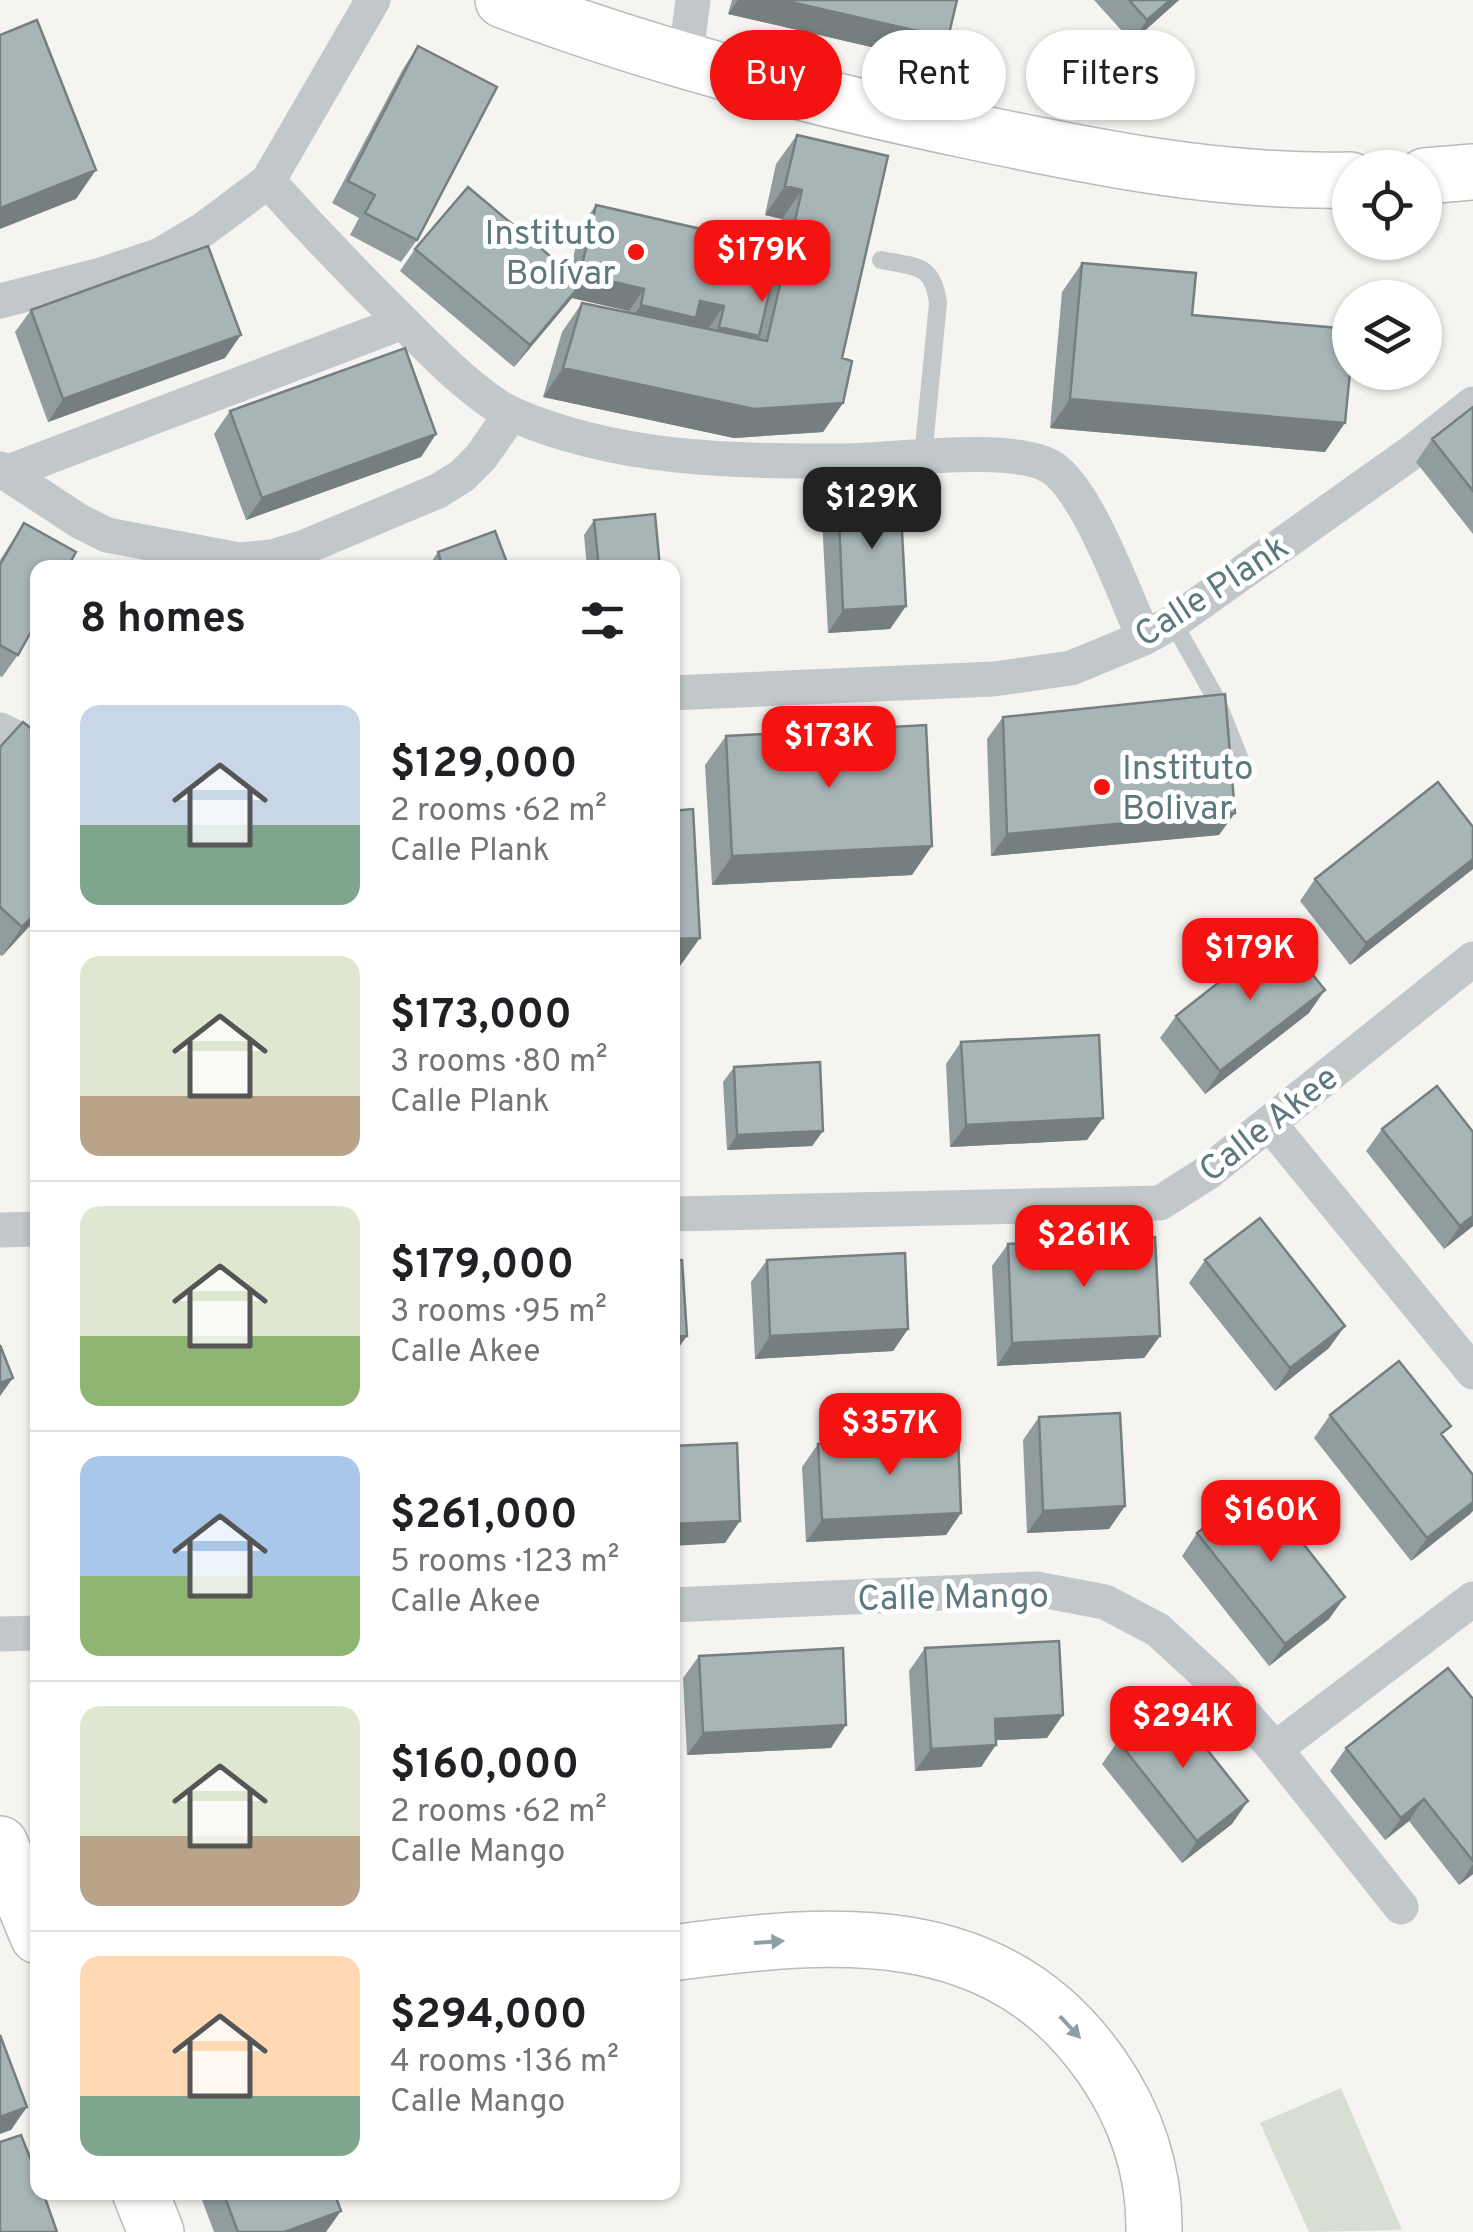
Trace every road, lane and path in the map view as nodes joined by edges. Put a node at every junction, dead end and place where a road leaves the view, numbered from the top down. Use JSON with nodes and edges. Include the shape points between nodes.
{"nodes":[{"id":1,"x":373,"y":0,"type":"edge"},
{"id":2,"x":503,"y":0,"type":"edge"},
{"id":3,"x":693,"y":0,"type":"edge"},
{"id":4,"x":685,"y":62,"type":"junction"},
{"id":5,"x":1473,"y":172,"type":"edge"},
{"id":6,"x":1442,"y":175,"type":"edge"},
{"id":7,"x":1332,"y":179,"type":"edge"},
{"id":8,"x":268,"y":181,"type":"junction"},
{"id":9,"x":881,"y":260,"type":"dead end"},
{"id":10,"x":0,"y":301,"type":"edge"},
{"id":11,"x":403,"y":322,"type":"junction"},
{"id":12,"x":1473,"y":404,"type":"edge"},
{"id":13,"x":511,"y":414,"type":"junction"},
{"id":14,"x":923,"y":458,"type":"junction"},
{"id":15,"x":3,"y":471,"type":"edge"},
{"id":16,"x":1159,"y":630,"type":"junction"},
{"id":17,"x":680,"y":693,"type":"edge"},
{"id":18,"x":0,"y":730,"type":"edge"},
{"id":19,"x":30,"y":745,"type":"edge"},
{"id":20,"x":1241,"y":762,"type":"dead end"},
{"id":21,"x":1473,"y":959,"type":"edge"},
{"id":22,"x":1269,"y":1123,"type":"junction"},
{"id":23,"x":680,"y":1214,"type":"edge"},
{"id":24,"x":30,"y":1229,"type":"edge"},
{"id":25,"x":0,"y":1230,"type":"edge"},
{"id":26,"x":1473,"y":1372,"type":"edge"},
{"id":27,"x":1473,"y":1600,"type":"edge"},
{"id":28,"x":680,"y":1605,"type":"edge"},
{"id":29,"x":30,"y":1633,"type":"edge"},
{"id":30,"x":0,"y":1634,"type":"edge"},
{"id":31,"x":1275,"y":1749,"type":"junction"},
{"id":32,"x":0,"y":1844,"type":"edge"},
{"id":33,"x":1400,"y":1907,"type":"dead end"},
{"id":34,"x":30,"y":1917,"type":"edge"},
{"id":35,"x":680,"y":1951,"type":"edge"},
{"id":36,"x":143,"y":2200,"type":"edge"},
{"id":37,"x":156,"y":2232,"type":"edge"},
{"id":38,"x":1154,"y":2232,"type":"edge"}],
"edges":[{"from":1,"to":8,"type":"street"},
{"from":2,"to":4,"type":"main road"},
{"from":3,"to":4,"type":"street"},
{"from":4,"to":7,"type":"main road","via":[[1089,157],[1236,176]]},
{"from":5,"to":6,"type":"main road"},
{"from":8,"to":10,"type":"street","via":[[160,255]]},
{"from":8,"to":11,"type":"street"},
{"from":9,"to":14,"type":"lane","via":[[924,270],[935,283]]},
{"from":11,"to":13,"type":"street","via":[[447,367]]},
{"from":11,"to":15,"type":"street"},
{"from":12,"to":16,"type":"street","name":"Calle Plank"},
{"from":13,"to":14,"type":"street","via":[[615,447],[715,459]]},
{"from":13,"to":15,"type":"street","via":[[481,458],[438,491],[305,546],[239,560],[107,534]]},
{"from":14,"to":16,"type":"street","via":[[1011,456],[1049,466],[1072,486]]},
{"from":16,"to":17,"type":"street","name":"Calle Plank","via":[[1071,668],[994,679]]},
{"from":16,"to":20,"type":"lane","via":[[1214,696]]},
{"from":18,"to":19,"type":"street"},
{"from":21,"to":22,"type":"street","name":"Calle Akee"},
{"from":22,"to":23,"type":"street","name":"Calle Akee","via":[[1160,1203]]},
{"from":22,"to":26,"type":"street"},
{"from":24,"to":25,"type":"street"},
{"from":27,"to":31,"type":"street"},
{"from":28,"to":31,"type":"street","name":"Calle Mango","via":[[1036,1589],[1106,1602],[1158,1630]]},
{"from":29,"to":30,"type":"street"},
{"from":31,"to":33,"type":"street","name":"Calle Mango"},
{"from":32,"to":34,"type":"main road"},
{"from":35,"to":38,"type":"main road","one_way":true,"via":[[780,1940],[875,1940],[957,1956],[1009,1977],[1060,2016],[1122,2096],[1144,2152]]},
{"from":36,"to":37,"type":"main road"}]}
